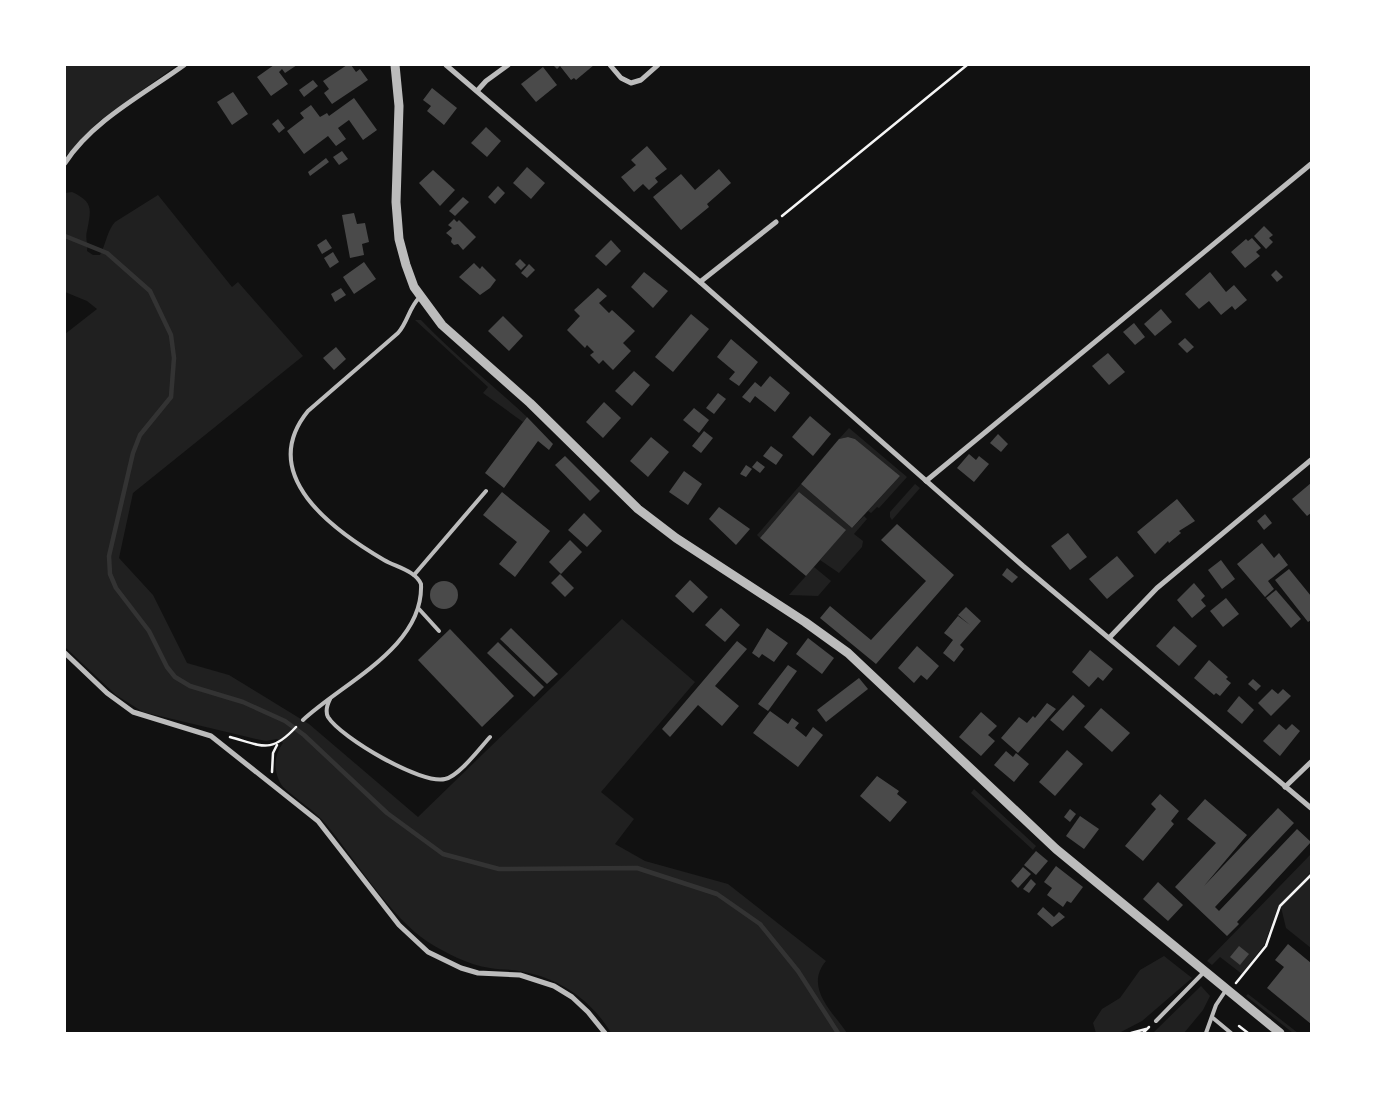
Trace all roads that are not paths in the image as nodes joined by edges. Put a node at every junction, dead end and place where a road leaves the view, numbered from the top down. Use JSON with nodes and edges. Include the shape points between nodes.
{"nodes":[{"id":1,"x":184,"y":65,"type":"edge"},
{"id":2,"x":395,"y":65,"type":"edge"},
{"id":3,"x":446,"y":65,"type":"edge"},
{"id":4,"x":508,"y":65,"type":"edge"},
{"id":5,"x":610,"y":65,"type":"edge"},
{"id":6,"x":658,"y":65,"type":"edge"},
{"id":7,"x":477,"y":92,"type":"junction"},
{"id":8,"x":65,"y":163,"type":"edge"},
{"id":9,"x":1311,"y":164,"type":"edge"},
{"id":10,"x":776,"y":222,"type":"road end"},
{"id":11,"x":700,"y":282,"type":"junction"},
{"id":12,"x":420,"y":297,"type":"junction"},
{"id":13,"x":1311,"y":460,"type":"edge"},
{"id":14,"x":926,"y":481,"type":"junction"},
{"id":15,"x":486,"y":491,"type":"dead end"},
{"id":16,"x":414,"y":574,"type":"junction"},
{"id":17,"x":419,"y":610,"type":"junction"},
{"id":18,"x":439,"y":630,"type":"dead end"},
{"id":19,"x":1110,"y":637,"type":"junction"},
{"id":20,"x":65,"y":653,"type":"edge"},
{"id":21,"x":330,"y":698,"type":"junction"},
{"id":22,"x":303,"y":720,"type":"road end"},
{"id":23,"x":490,"y":737,"type":"dead end"},
{"id":24,"x":1311,"y":762,"type":"edge"},
{"id":25,"x":1285,"y":787,"type":"junction"},
{"id":26,"x":1311,"y":808,"type":"edge"},
{"id":27,"x":1204,"y":972,"type":"junction"},
{"id":28,"x":1226,"y":990,"type":"junction"},
{"id":29,"x":1213,"y":1018,"type":"junction"},
{"id":30,"x":1156,"y":1021,"type":"dead end"},
{"id":31,"x":605,"y":1033,"type":"edge"},
{"id":32,"x":1206,"y":1033,"type":"edge"},
{"id":33,"x":1231,"y":1033,"type":"edge"},
{"id":34,"x":1280,"y":1033,"type":"edge"}],
"edges":[{"from":1,"to":8,"type":"street","via":[[106,121]]},
{"from":2,"to":12,"type":"street","via":[[399,106],[398,226],[406,265]]},
{"from":3,"to":7,"type":"street"},
{"from":4,"to":7,"type":"street"},
{"from":5,"to":6,"type":"street","via":[[621,78],[631,83],[641,80]]},
{"from":7,"to":11,"type":"street"},
{"from":9,"to":14,"type":"street"},
{"from":10,"to":11,"type":"street"},
{"from":11,"to":14,"type":"street"},
{"from":12,"to":16,"type":"lane","via":[[398,333],[300,421],[291,456],[295,478],[314,507],[364,547]]},
{"from":12,"to":27,"type":"street","via":[[458,341],[535,408],[629,502],[676,538],[786,609],[848,654],[1036,831]]},
{"from":13,"to":19,"type":"street","via":[[1148,596]]},
{"from":14,"to":19,"type":"street"},
{"from":15,"to":16,"type":"lane"},
{"from":16,"to":17,"type":"lane","via":[[421,584]]},
{"from":17,"to":18,"type":"lane"},
{"from":17,"to":21,"type":"lane","via":[[413,624],[384,655]]},
{"from":19,"to":25,"type":"street"},
{"from":20,"to":31,"type":"street","via":[[132,712],[211,736],[318,822],[399,925],[428,952],[478,973],[520,975],[554,986],[572,997]]},
{"from":21,"to":22,"type":"lane"},
{"from":21,"to":23,"type":"lane","via":[[326,710],[328,716],[353,740],[383,758],[431,778],[447,779]]},
{"from":24,"to":25,"type":"street"},
{"from":25,"to":26,"type":"street"},
{"from":27,"to":28,"type":"street"},
{"from":27,"to":30,"type":"lane"},
{"from":28,"to":29,"type":"lane","via":[[1216,1005]]},
{"from":28,"to":34,"type":"street"},
{"from":29,"to":32,"type":"lane"},
{"from":29,"to":33,"type":"lane"}]}
